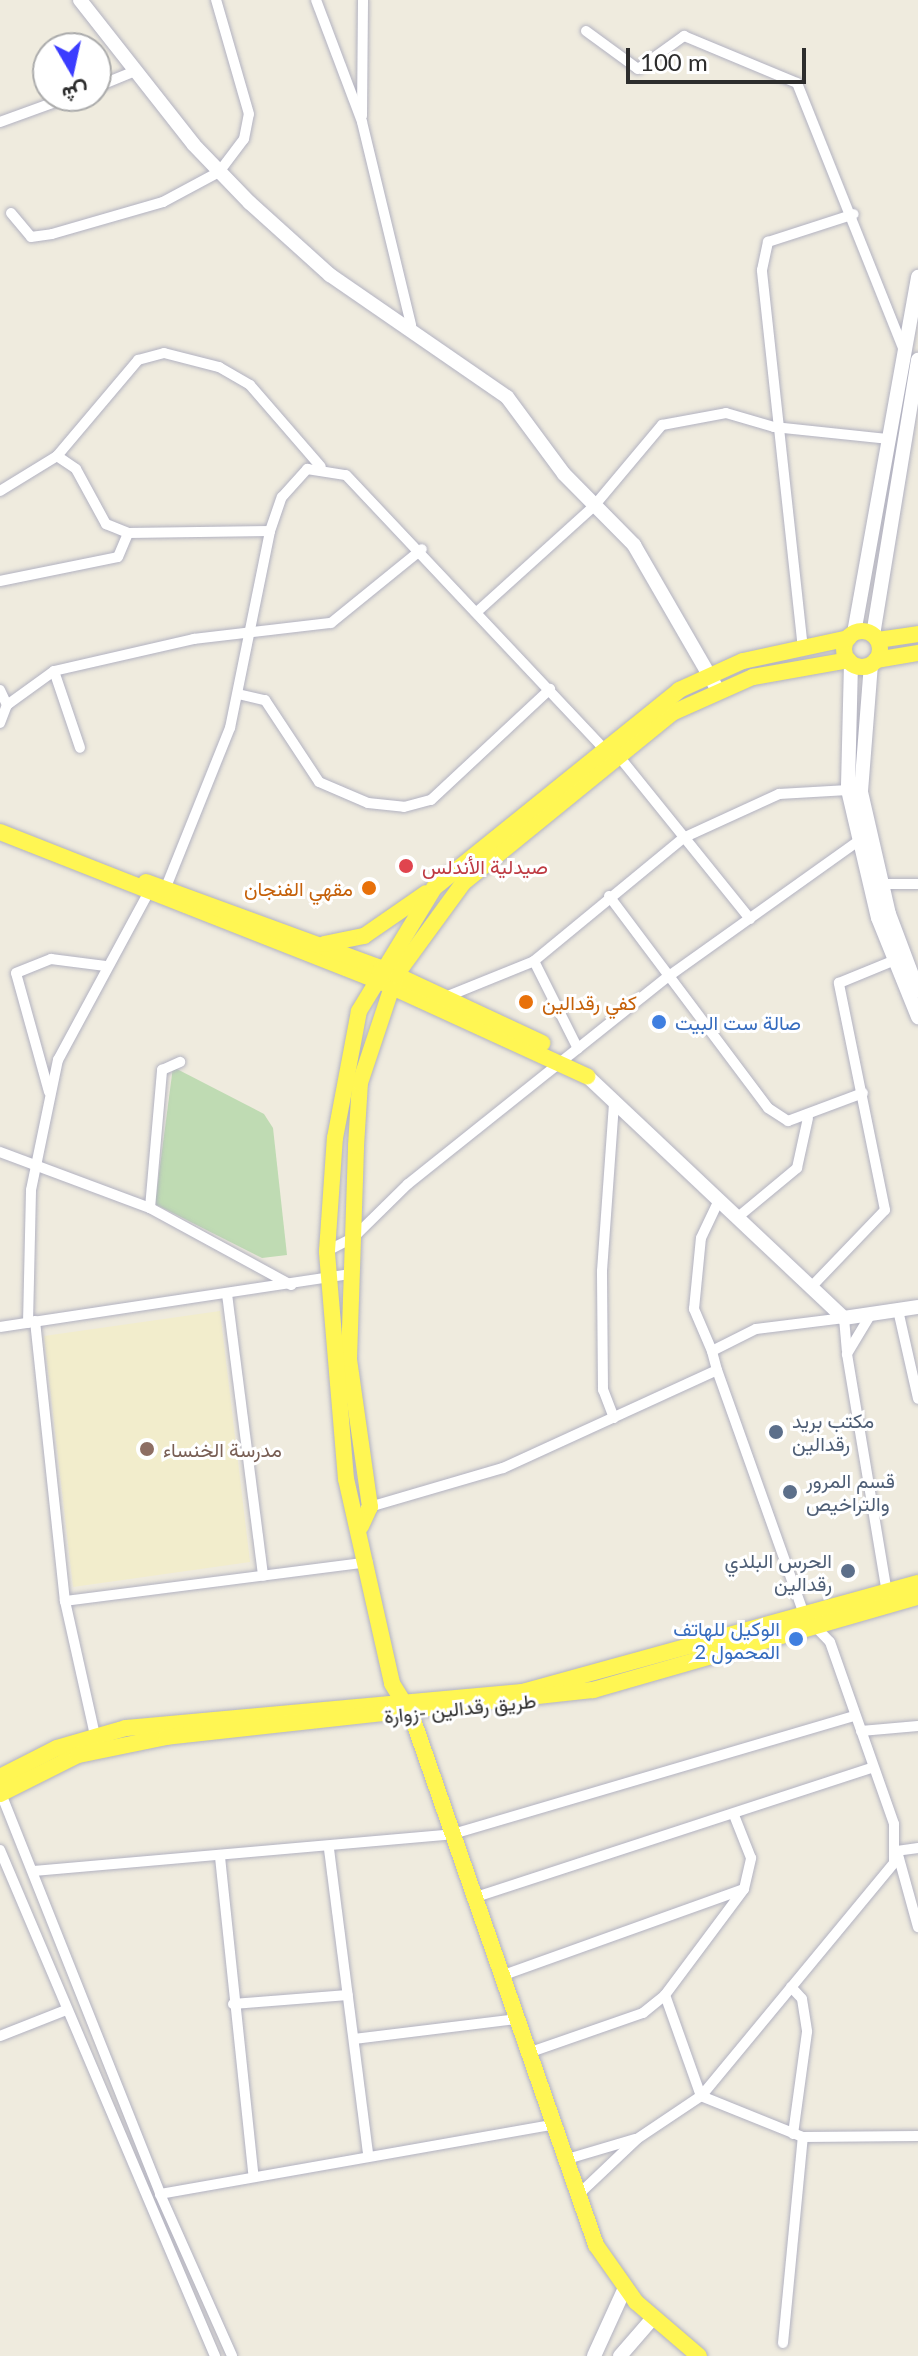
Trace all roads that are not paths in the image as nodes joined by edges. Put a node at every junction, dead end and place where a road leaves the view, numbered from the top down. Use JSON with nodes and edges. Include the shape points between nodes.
{"nodes":[{"id":1,"x":80,"y":0,"type":"edge"},
{"id":2,"x":216,"y":0,"type":"edge"},
{"id":3,"x":316,"y":0,"type":"edge"},
{"id":4,"x":363,"y":0,"type":"edge"},
{"id":5,"x":586,"y":31,"type":"dead end"},
{"id":6,"x":135,"y":71,"type":"junction"},
{"id":7,"x":112,"y":80,"type":"edge"},
{"id":8,"x":32,"y":110,"type":"edge"},
{"id":9,"x":0,"y":122,"type":"edge"},
{"id":10,"x":362,"y":122,"type":"junction"},
{"id":11,"x":219,"y":172,"type":"junction"},
{"id":12,"x":11,"y":213,"type":"dead end"},
{"id":13,"x":854,"y":214,"type":"junction"},
{"id":14,"x":918,"y":277,"type":"edge"},
{"id":15,"x":411,"y":325,"type":"junction"},
{"id":16,"x":903,"y":348,"type":"junction"},
{"id":17,"x":918,"y":360,"type":"edge"},
{"id":18,"x":910,"y":383,"type":"edge"},
{"id":19,"x":774,"y":427,"type":"junction"},
{"id":20,"x":889,"y":439,"type":"junction"},
{"id":21,"x":57,"y":456,"type":"junction"},
{"id":22,"x":321,"y":467,"type":"junction"},
{"id":23,"x":0,"y":491,"type":"edge"},
{"id":24,"x":594,"y":506,"type":"junction"},
{"id":25,"x":270,"y":531,"type":"junction"},
{"id":26,"x":128,"y":533,"type":"junction"},
{"id":27,"x":422,"y":549,"type":"junction"},
{"id":28,"x":0,"y":581,"type":"edge"},
{"id":29,"x":479,"y":610,"type":"junction"},
{"id":30,"x":918,"y":634,"type":"edge"},
{"id":31,"x":248,"y":636,"type":"junction"},
{"id":32,"x":851,"y":636,"type":"junction"},
{"id":33,"x":876,"y":638,"type":"junction"},
{"id":34,"x":803,"y":649,"type":"junction"},
{"id":35,"x":918,"y":653,"type":"edge"},
{"id":36,"x":850,"y":661,"type":"junction"},
{"id":37,"x":874,"y":662,"type":"junction"},
{"id":38,"x":54,"y":671,"type":"junction"},
{"id":39,"x":714,"y":681,"type":"junction"},
{"id":40,"x":550,"y":689,"type":"junction"},
{"id":41,"x":0,"y":690,"type":"edge"},
{"id":42,"x":238,"y":694,"type":"junction"},
{"id":43,"x":7,"y":705,"type":"junction"},
{"id":44,"x":0,"y":723,"type":"edge"},
{"id":45,"x":601,"y":746,"type":"junction"},
{"id":46,"x":80,"y":748,"type":"dead end"},
{"id":47,"x":617,"y":754,"type":"junction"},
{"id":48,"x":848,"y":790,"type":"junction"},
{"id":49,"x":0,"y":832,"type":"edge"},
{"id":50,"x":683,"y":838,"type":"junction"},
{"id":51,"x":860,"y":840,"type":"junction"},
{"id":52,"x":872,"y":866,"type":"junction"},
{"id":53,"x":882,"y":884,"type":"junction"},
{"id":54,"x":918,"y":884,"type":"edge"},
{"id":55,"x":434,"y":888,"type":"junction"},
{"id":56,"x":159,"y":891,"type":"junction"},
{"id":57,"x":609,"y":896,"type":"junction"},
{"id":58,"x":750,"y":919,"type":"junction"},
{"id":59,"x":317,"y":945,"type":"junction"},
{"id":60,"x":409,"y":952,"type":"junction"},
{"id":61,"x":895,"y":960,"type":"junction"},
{"id":62,"x":534,"y":961,"type":"junction"},
{"id":63,"x":106,"y":966,"type":"junction"},
{"id":64,"x":669,"y":976,"type":"junction"},
{"id":65,"x":386,"y":977,"type":"junction"},
{"id":66,"x":425,"y":987,"type":"junction"},
{"id":67,"x":918,"y":991,"type":"edge"},
{"id":68,"x":448,"y":996,"type":"junction"},
{"id":69,"x":918,"y":1017,"type":"edge"},
{"id":70,"x":571,"y":1057,"type":"junction"},
{"id":71,"x":180,"y":1062,"type":"dead end"},
{"id":72,"x":587,"y":1076,"type":"joint"},
{"id":73,"x":863,"y":1093,"type":"junction"},
{"id":74,"x":50,"y":1094,"type":"junction"},
{"id":75,"x":614,"y":1102,"type":"junction"},
{"id":76,"x":808,"y":1118,"type":"junction"},
{"id":77,"x":0,"y":1152,"type":"edge"},
{"id":78,"x":35,"y":1162,"type":"junction"},
{"id":79,"x":719,"y":1200,"type":"junction"},
{"id":80,"x":150,"y":1208,"type":"junction"},
{"id":81,"x":738,"y":1217,"type":"junction"},
{"id":82,"x":353,"y":1238,"type":"junction"},
{"id":83,"x":327,"y":1251,"type":"junction"},
{"id":84,"x":351,"y":1274,"type":"junction"},
{"id":85,"x":331,"y":1276,"type":"junction"},
{"id":86,"x":815,"y":1283,"type":"junction"},
{"id":87,"x":291,"y":1285,"type":"junction"},
{"id":88,"x":227,"y":1294,"type":"junction"},
{"id":89,"x":918,"y":1307,"type":"edge"},
{"id":90,"x":898,"y":1310,"type":"junction"},
{"id":91,"x":871,"y":1314,"type":"junction"},
{"id":92,"x":844,"y":1318,"type":"junction"},
{"id":93,"x":31,"y":1322,"type":"junction"},
{"id":94,"x":0,"y":1327,"type":"edge"},
{"id":95,"x":712,"y":1351,"type":"junction"},
{"id":96,"x":847,"y":1354,"type":"junction"},
{"id":97,"x":717,"y":1370,"type":"junction"},
{"id":98,"x":918,"y":1399,"type":"edge"},
{"id":99,"x":614,"y":1418,"type":"junction"},
{"id":100,"x":362,"y":1515,"type":"junction"},
{"id":101,"x":368,"y":1562,"type":"junction"},
{"id":102,"x":263,"y":1576,"type":"junction"},
{"id":103,"x":918,"y":1583,"type":"edge"},
{"id":104,"x":887,"y":1593,"type":"junction"},
{"id":105,"x":918,"y":1597,"type":"edge"},
{"id":106,"x":65,"y":1601,"type":"junction"},
{"id":107,"x":810,"y":1620,"type":"junction"},
{"id":108,"x":406,"y":1708,"type":"junction"},
{"id":109,"x":854,"y":1716,"type":"junction"},
{"id":110,"x":918,"y":1726,"type":"edge"},
{"id":111,"x":861,"y":1731,"type":"junction"},
{"id":112,"x":95,"y":1735,"type":"junction"},
{"id":113,"x":870,"y":1768,"type":"junction"},
{"id":114,"x":0,"y":1789,"type":"edge"},
{"id":115,"x":734,"y":1815,"type":"junction"},
{"id":116,"x":453,"y":1834,"type":"junction"},
{"id":117,"x":918,"y":1848,"type":"edge"},
{"id":118,"x":329,"y":1849,"type":"junction"},
{"id":119,"x":0,"y":1850,"type":"edge"},
{"id":120,"x":897,"y":1851,"type":"junction"},
{"id":121,"x":220,"y":1857,"type":"junction"},
{"id":122,"x":33,"y":1871,"type":"junction"},
{"id":123,"x":744,"y":1889,"type":"junction"},
{"id":124,"x":470,"y":1899,"type":"junction"},
{"id":125,"x":917,"y":1906,"type":"edge"},
{"id":126,"x":918,"y":1927,"type":"edge"},
{"id":127,"x":501,"y":1976,"type":"junction"},
{"id":128,"x":791,"y":1987,"type":"junction"},
{"id":129,"x":348,"y":1995,"type":"junction"},
{"id":130,"x":665,"y":1995,"type":"junction"},
{"id":131,"x":233,"y":2004,"type":"junction"},
{"id":132,"x":66,"y":2010,"type":"junction"},
{"id":133,"x":516,"y":2019,"type":"junction"},
{"id":134,"x":0,"y":2036,"type":"edge"},
{"id":135,"x":354,"y":2039,"type":"junction"},
{"id":136,"x":528,"y":2053,"type":"junction"},
{"id":137,"x":701,"y":2096,"type":"junction"},
{"id":138,"x":551,"y":2125,"type":"junction"},
{"id":139,"x":798,"y":2136,"type":"junction"},
{"id":140,"x":918,"y":2136,"type":"edge"},
{"id":141,"x":637,"y":2139,"type":"junction"},
{"id":142,"x":368,"y":2154,"type":"junction"},
{"id":143,"x":564,"y":2160,"type":"junction"},
{"id":144,"x":253,"y":2173,"type":"junction"},
{"id":145,"x":160,"y":2194,"type":"junction"},
{"id":146,"x":577,"y":2196,"type":"junction"},
{"id":147,"x":625,"y":2288,"type":"junction"},
{"id":148,"x":652,"y":2319,"type":"junction"},
{"id":149,"x":783,"y":2343,"type":"dead end"},
{"id":150,"x":215,"y":2356,"type":"edge"},
{"id":151,"x":232,"y":2356,"type":"edge"},
{"id":152,"x":594,"y":2356,"type":"edge"},
{"id":153,"x":620,"y":2356,"type":"edge"},
{"id":154,"x":699,"y":2356,"type":"edge"}],
"edges":[{"from":1,"to":6,"type":"street"},
{"from":2,"to":11,"type":"street","via":[[249,114],[244,139]]},
{"from":3,"to":10,"type":"street"},
{"from":4,"to":10,"type":"street"},
{"from":5,"to":13,"type":"street","via":[[638,69],[684,36],[797,83]]},
{"from":6,"to":7,"type":"street"},
{"from":6,"to":11,"type":"street"},
{"from":8,"to":9,"type":"street"},
{"from":10,"to":15,"type":"street"},
{"from":11,"to":12,"type":"street","via":[[163,202],[52,234],[31,237]]},
{"from":11,"to":15,"type":"street","via":[[330,275]]},
{"from":13,"to":16,"type":"street"},
{"from":13,"to":19,"type":"street","via":[[768,242],[762,270]]},
{"from":14,"to":16,"type":"street"},
{"from":15,"to":24,"type":"street","via":[[499,388]]},
{"from":16,"to":18,"type":"street"},
{"from":17,"to":18,"type":"street"},
{"from":18,"to":20,"type":"street"},
{"from":18,"to":33,"type":"street"},
{"from":19,"to":20,"type":"street"},
{"from":19,"to":24,"type":"street","via":[[726,413],[662,425]]},
{"from":19,"to":34,"type":"street"},
{"from":20,"to":32,"type":"street"},
{"from":21,"to":22,"type":"street","via":[[138,360],[164,353],[219,367],[250,385]]},
{"from":21,"to":23,"type":"street"},
{"from":21,"to":26,"type":"street","via":[[76,469],[106,524]]},
{"from":22,"to":25,"type":"street","via":[[293,480]]},
{"from":22,"to":27,"type":"street","via":[[346,475]]},
{"from":24,"to":29,"type":"street"},
{"from":24,"to":39,"type":"street","via":[[634,545]]},
{"from":25,"to":26,"type":"street"},
{"from":25,"to":31,"type":"street"},
{"from":26,"to":28,"type":"street","via":[[118,557]]},
{"from":27,"to":29,"type":"street"},
{"from":27,"to":31,"type":"street","via":[[346,617]]},
{"from":29,"to":40,"type":"street"},
{"from":30,"to":33,"type":"main road"},
{"from":31,"to":38,"type":"street","via":[[194,639]]},
{"from":31,"to":42,"type":"street"},
{"from":32,"to":33,"type":"main road"},
{"from":32,"to":34,"type":"main road"},
{"from":32,"to":36,"type":"main road"},
{"from":33,"to":37,"type":"main road"},
{"from":34,"to":39,"type":"main road"},
{"from":35,"to":37,"type":"main road"},
{"from":36,"to":37,"type":"main road"},
{"from":36,"to":39,"type":"main road"},
{"from":36,"to":48,"type":"street"},
{"from":37,"to":52,"type":"street","via":[[861,792]]},
{"from":38,"to":43,"type":"street"},
{"from":38,"to":46,"type":"street"},
{"from":39,"to":45,"type":"main road"},
{"from":39,"to":47,"type":"main road"},
{"from":40,"to":42,"type":"street","via":[[431,800],[404,807],[368,803],[319,782],[265,700]]},
{"from":40,"to":45,"type":"street"},
{"from":41,"to":43,"type":"street"},
{"from":42,"to":56,"type":"street"},
{"from":43,"to":44,"type":"street"},
{"from":45,"to":55,"type":"main road"},
{"from":47,"to":50,"type":"street"},
{"from":47,"to":60,"type":"main road","via":[[463,883]]},
{"from":48,"to":50,"type":"street","via":[[779,794]]},
{"from":48,"to":51,"type":"street"},
{"from":49,"to":56,"type":"main road"},
{"from":50,"to":57,"type":"street"},
{"from":50,"to":58,"type":"street"},
{"from":51,"to":52,"type":"street"},
{"from":51,"to":58,"type":"street"},
{"from":52,"to":53,"type":"street"},
{"from":52,"to":61,"type":"street"},
{"from":53,"to":54,"type":"street"},
{"from":53,"to":67,"type":"street"},
{"from":55,"to":59,"type":"main road","via":[[364,936]]},
{"from":55,"to":65,"type":"main road"},
{"from":56,"to":59,"type":"main road"},
{"from":56,"to":63,"type":"street"},
{"from":56,"to":65,"type":"main road"},
{"from":57,"to":62,"type":"street"},
{"from":57,"to":64,"type":"street"},
{"from":58,"to":64,"type":"street"},
{"from":59,"to":65,"type":"main road"},
{"from":60,"to":65,"type":"main road"},
{"from":60,"to":66,"type":"main road"},
{"from":61,"to":69,"type":"street"},
{"from":61,"to":73,"type":"street","via":[[839,983]]},
{"from":62,"to":68,"type":"street"},
{"from":62,"to":70,"type":"street"},
{"from":63,"to":74,"type":"street","via":[[58,1060]]},
{"from":63,"to":74,"type":"street","via":[[51,959],[16,973]]},
{"from":64,"to":70,"type":"street"},
{"from":64,"to":76,"type":"street","via":[[768,1108],[788,1121]]},
{"from":65,"to":66,"type":"main road"},
{"from":65,"to":70,"type":"main road"},
{"from":65,"to":82,"type":"main road","via":[[360,1083]]},
{"from":65,"to":83,"type":"main road","via":[[350,1035],[340,1084]]},
{"from":66,"to":68,"type":"main road"},
{"from":68,"to":70,"type":"main road"},
{"from":70,"to":72,"type":"main road"},
{"from":70,"to":82,"type":"street","via":[[408,1184]]},
{"from":71,"to":80,"type":"street","via":[[162,1070],[160,1079]]},
{"from":72,"to":75,"type":"street"},
{"from":73,"to":76,"type":"street"},
{"from":73,"to":86,"type":"street","via":[[885,1210]]},
{"from":74,"to":78,"type":"street"},
{"from":75,"to":79,"type":"street"},
{"from":75,"to":99,"type":"street","via":[[602,1271],[603,1390]]},
{"from":76,"to":81,"type":"street","via":[[797,1168]]},
{"from":77,"to":78,"type":"street"},
{"from":78,"to":80,"type":"street"},
{"from":78,"to":93,"type":"street"},
{"from":79,"to":81,"type":"street"},
{"from":79,"to":95,"type":"street","via":[[701,1238],[694,1309]]},
{"from":80,"to":87,"type":"street"},
{"from":81,"to":86,"type":"street"},
{"from":82,"to":83,"type":"street"},
{"from":82,"to":84,"type":"main road"},
{"from":83,"to":85,"type":"main road"},
{"from":84,"to":85,"type":"street"},
{"from":84,"to":100,"type":"main road","via":[[349,1359]]},
{"from":85,"to":87,"type":"street"},
{"from":85,"to":100,"type":"main road","via":[[346,1479]]},
{"from":86,"to":92,"type":"street"},
{"from":87,"to":88,"type":"street"},
{"from":88,"to":93,"type":"street"},
{"from":88,"to":102,"type":"street"},
{"from":89,"to":90,"type":"street"},
{"from":90,"to":91,"type":"street"},
{"from":90,"to":98,"type":"street"},
{"from":91,"to":92,"type":"street"},
{"from":91,"to":96,"type":"street"},
{"from":92,"to":95,"type":"street","via":[[756,1329]]},
{"from":92,"to":96,"type":"street"},
{"from":93,"to":94,"type":"street"},
{"from":93,"to":106,"type":"street"},
{"from":95,"to":97,"type":"street"},
{"from":96,"to":104,"type":"street"},
{"from":97,"to":99,"type":"street"},
{"from":97,"to":107,"type":"street"},
{"from":99,"to":100,"type":"street","via":[[429,1495]]},
{"from":100,"to":101,"type":"main road"},
{"from":101,"to":102,"type":"street"},
{"from":101,"to":108,"type":"main road"},
{"from":102,"to":106,"type":"street"},
{"from":103,"to":104,"type":"main road","name":"طريق رقدالين -زوارة"},
{"from":104,"to":107,"type":"main road","name":"طريق رقدالين -زوارة"},
{"from":105,"to":107,"type":"main road","name":"طريق رقدالين -زوارة"},
{"from":106,"to":112,"type":"street"},
{"from":107,"to":108,"type":"main road","name":"طريق رقدالين -زوارة","via":[[522,1692]]},
{"from":107,"to":109,"type":"street","via":[[830,1642]]},
{"from":108,"to":112,"type":"main road","name":"طريق رقدالين -زوارة","via":[[172,1720]]},
{"from":108,"to":114,"type":"main road","name":"طريق رقدالين -زوارة","via":[[112,1747]]},
{"from":108,"to":116,"type":"main road"},
{"from":109,"to":111,"type":"street"},
{"from":109,"to":116,"type":"street"},
{"from":110,"to":111,"type":"street"},
{"from":111,"to":113,"type":"street"},
{"from":112,"to":114,"type":"main road","name":"طريق رقدالين -زوارة"},
{"from":113,"to":115,"type":"street"},
{"from":113,"to":120,"type":"street","via":[[894,1824]]},
{"from":114,"to":122,"type":"street"},
{"from":115,"to":123,"type":"street","via":[[751,1858]]},
{"from":115,"to":124,"type":"street"},
{"from":116,"to":118,"type":"street"},
{"from":116,"to":124,"type":"main road"},
{"from":117,"to":120,"type":"street"},
{"from":118,"to":121,"type":"street"},
{"from":118,"to":129,"type":"street"},
{"from":119,"to":132,"type":"street"},
{"from":120,"to":125,"type":"street"},
{"from":120,"to":128,"type":"street"},
{"from":121,"to":122,"type":"street"},
{"from":121,"to":131,"type":"street"},
{"from":122,"to":145,"type":"street"},
{"from":123,"to":127,"type":"street"},
{"from":123,"to":130,"type":"street"},
{"from":124,"to":127,"type":"main road"},
{"from":125,"to":126,"type":"street"},
{"from":127,"to":133,"type":"main road"},
{"from":128,"to":137,"type":"street"},
{"from":128,"to":139,"type":"street","via":[[802,1999],[807,2032]]},
{"from":129,"to":131,"type":"street"},
{"from":129,"to":135,"type":"street"},
{"from":130,"to":136,"type":"street","via":[[643,2013]]},
{"from":130,"to":137,"type":"street"},
{"from":131,"to":144,"type":"street"},
{"from":132,"to":134,"type":"street"},
{"from":132,"to":150,"type":"street"},
{"from":133,"to":135,"type":"street"},
{"from":133,"to":136,"type":"main road"},
{"from":135,"to":142,"type":"street"},
{"from":136,"to":138,"type":"main road"},
{"from":137,"to":139,"type":"street"},
{"from":137,"to":141,"type":"street"},
{"from":138,"to":142,"type":"street"},
{"from":138,"to":143,"type":"main road"},
{"from":139,"to":140,"type":"street"},
{"from":139,"to":149,"type":"street"},
{"from":141,"to":143,"type":"street"},
{"from":141,"to":146,"type":"street"},
{"from":142,"to":144,"type":"street"},
{"from":143,"to":146,"type":"main road"},
{"from":144,"to":145,"type":"street"},
{"from":145,"to":151,"type":"street"},
{"from":146,"to":147,"type":"main road"},
{"from":147,"to":148,"type":"main road"},
{"from":147,"to":152,"type":"street"},
{"from":148,"to":153,"type":"street"},
{"from":148,"to":154,"type":"main road"}]}
